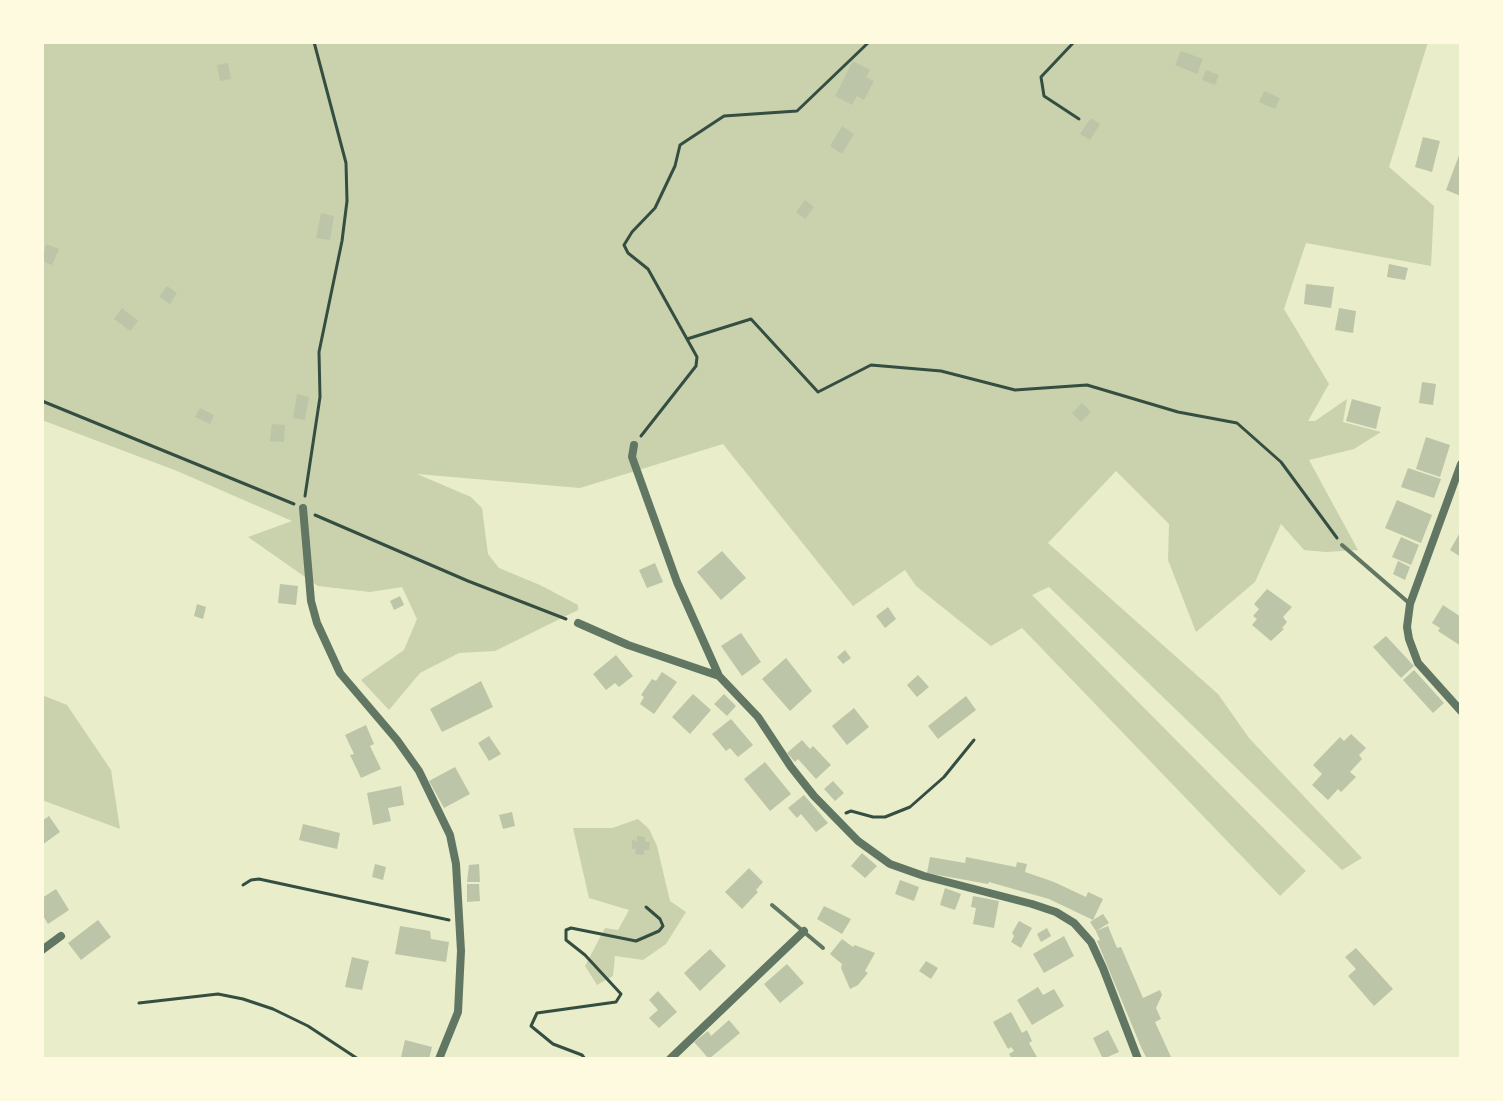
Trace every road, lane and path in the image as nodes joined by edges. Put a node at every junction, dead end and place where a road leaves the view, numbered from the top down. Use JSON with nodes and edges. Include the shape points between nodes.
{"nodes":[{"id":1,"x":314,"y":42,"type":"edge"},
{"id":2,"x":869,"y":42,"type":"edge"},
{"id":3,"x":1074,"y":42,"type":"edge"},
{"id":4,"x":1079,"y":119,"type":"dead end"},
{"id":5,"x":687,"y":339,"type":"junction"},
{"id":6,"x":42,"y":401,"type":"edge"},
{"id":7,"x":634,"y":445,"type":"joint"},
{"id":8,"x":1461,"y":464,"type":"edge"},
{"id":9,"x":303,"y":508,"type":"junction"},
{"id":10,"x":1342,"y":545,"type":"joint"},
{"id":11,"x":1410,"y":604,"type":"junction"},
{"id":12,"x":578,"y":623,"type":"joint"},
{"id":13,"x":719,"y":676,"type":"junction"},
{"id":14,"x":1461,"y":711,"type":"edge"},
{"id":15,"x":974,"y":740,"type":"dead end"},
{"id":16,"x":835,"y":819,"type":"junction"},
{"id":17,"x":243,"y":885,"type":"dead end"},
{"id":18,"x":772,"y":905,"type":"dead end"},
{"id":19,"x":646,"y":907,"type":"dead end"},
{"id":20,"x":459,"y":922,"type":"junction"},
{"id":21,"x":804,"y":931,"type":"junction"},
{"id":22,"x":61,"y":936,"type":"dead end"},
{"id":23,"x":823,"y":948,"type":"dead end"},
{"id":24,"x":42,"y":950,"type":"edge"},
{"id":25,"x":139,"y":1003,"type":"dead end"},
{"id":26,"x":358,"y":1059,"type":"edge"},
{"id":27,"x":439,"y":1059,"type":"edge"},
{"id":28,"x":585,"y":1059,"type":"edge"},
{"id":29,"x":670,"y":1059,"type":"edge"},
{"id":30,"x":1138,"y":1059,"type":"edge"}],
"edges":[{"from":1,"to":9,"type":"path","via":[[346,163],[347,201],[319,352],[320,397]]},
{"from":2,"to":5,"type":"path","via":[[797,111],[724,116],[680,145],[655,208],[624,245],[648,269]]},
{"from":3,"to":4,"type":"path","via":[[1041,77],[1044,96]]},
{"from":5,"to":7,"type":"path","via":[[696,366]]},
{"from":5,"to":10,"type":"path","via":[[751,319],[818,392],[871,365],[941,371],[1015,390],[1087,385],[1237,423],[1281,462]]},
{"from":6,"to":9,"type":"path"},
{"from":7,"to":13,"type":"street","via":[[632,457],[677,582]]},
{"from":8,"to":11,"type":"street"},
{"from":9,"to":12,"type":"path"},
{"from":9,"to":20,"type":"street","via":[[317,623],[340,673],[419,771],[450,835]]},
{"from":10,"to":11,"type":"lane"},
{"from":11,"to":14,"type":"street","via":[[1407,627],[1418,663]]},
{"from":12,"to":13,"type":"street"},
{"from":13,"to":16,"type":"street","via":[[758,717]]},
{"from":15,"to":16,"type":"path","via":[[910,807],[885,817],[851,811]]},
{"from":16,"to":30,"type":"street","via":[[890,864],[1032,904],[1074,923],[1091,942]]},
{"from":17,"to":20,"type":"path","via":[[259,879]]},
{"from":18,"to":21,"type":"lane"},
{"from":19,"to":28,"type":"path","via":[[663,926],[636,941],[566,930],[566,940],[621,994],[616,1002],[537,1013],[531,1026]]},
{"from":20,"to":27,"type":"street","via":[[458,1012]]},
{"from":21,"to":23,"type":"lane"},
{"from":21,"to":29,"type":"street"},
{"from":22,"to":24,"type":"street"},
{"from":25,"to":26,"type":"path","via":[[218,994],[243,999],[308,1026]]}]}
